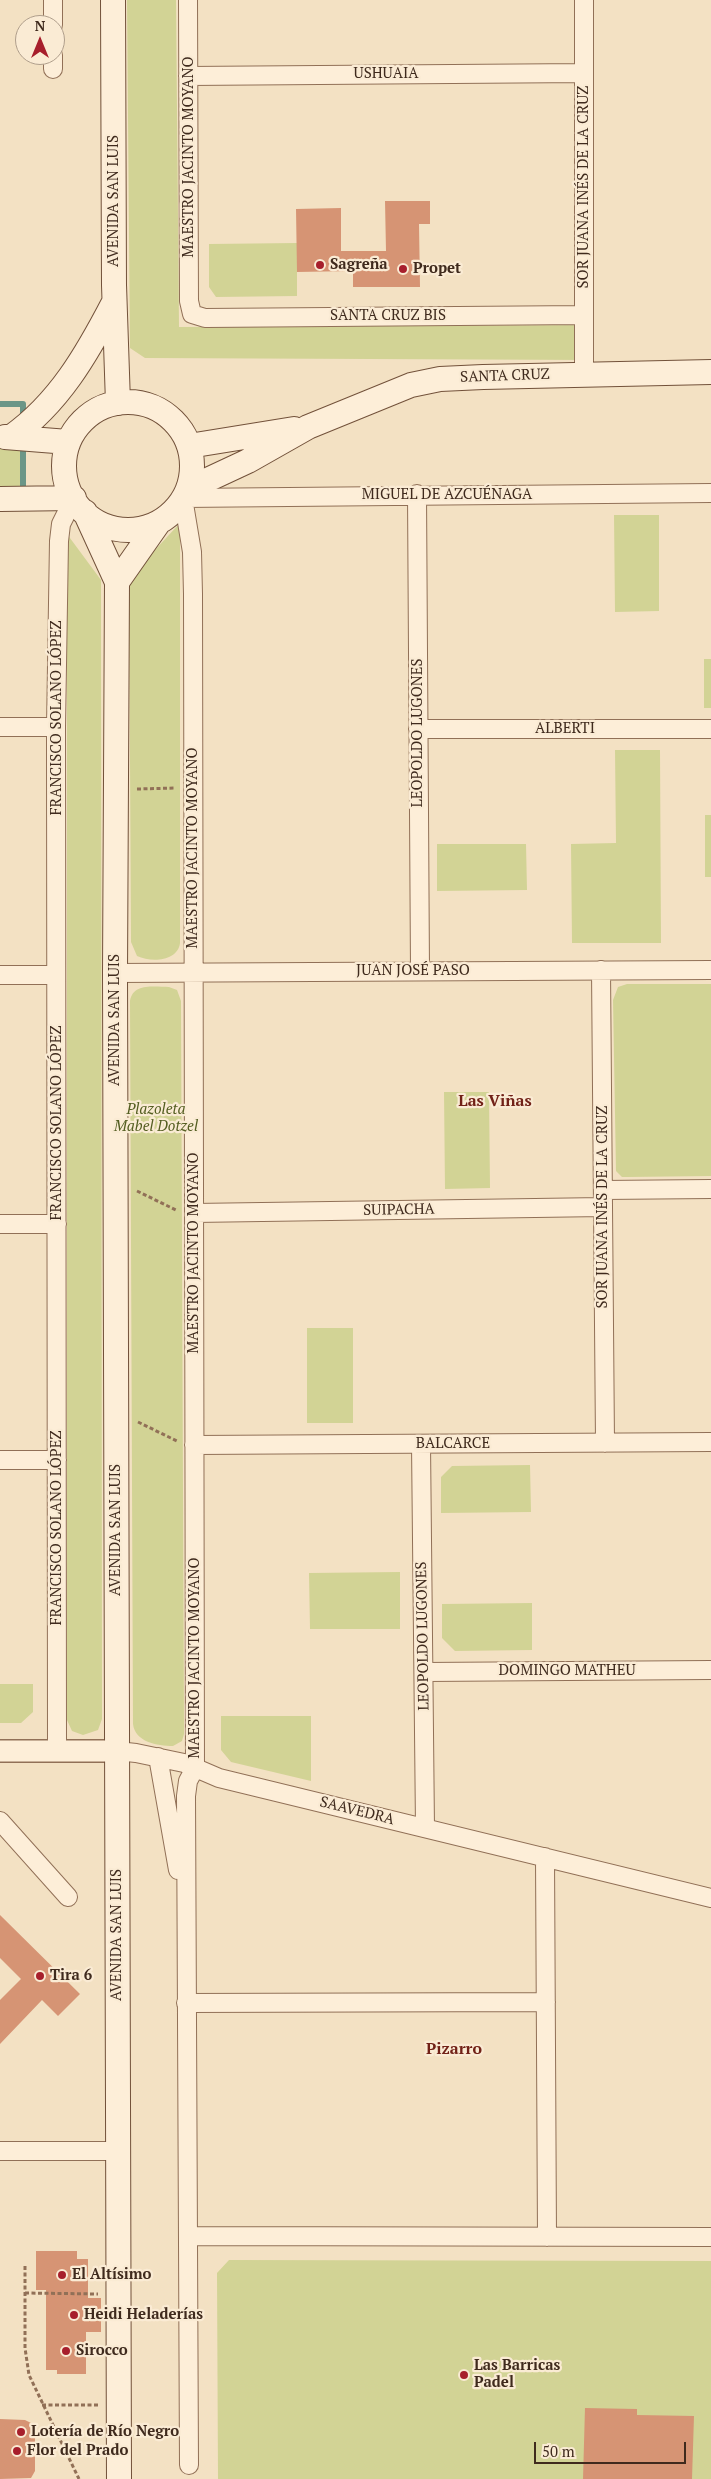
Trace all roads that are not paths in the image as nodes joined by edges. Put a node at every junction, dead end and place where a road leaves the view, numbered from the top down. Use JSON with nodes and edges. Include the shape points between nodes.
{"nodes":[{"id":1,"x":53,"y":0,"type":"edge"},
{"id":2,"x":113,"y":0,"type":"edge"},
{"id":3,"x":188,"y":0,"type":"edge"},
{"id":4,"x":584,"y":0,"type":"edge"},
{"id":5,"x":53,"y":15,"type":"edge"},
{"id":6,"x":584,"y":73,"type":"junction"},
{"id":7,"x":188,"y":76,"type":"junction"},
{"id":8,"x":114,"y":301,"type":"junction"},
{"id":9,"x":192,"y":314,"type":"joint"},
{"id":10,"x":584,"y":315,"type":"junction"},
{"id":11,"x":711,"y":372,"type":"edge"},
{"id":12,"x":584,"y":374,"type":"junction"},
{"id":13,"x":118,"y":403,"type":"junction"},
{"id":14,"x":308,"y":427,"type":"junction"},
{"id":15,"x":5,"y":437,"type":"edge"},
{"id":16,"x":68,"y":442,"type":"junction"},
{"id":17,"x":189,"y":446,"type":"junction"},
{"id":18,"x":711,"y":493,"type":"edge"},
{"id":19,"x":185,"y":494,"type":"junction"},
{"id":20,"x":417,"y":494,"type":"junction"},
{"id":21,"x":0,"y":499,"type":"edge"},
{"id":22,"x":79,"y":505,"type":"junction"},
{"id":23,"x":158,"y":522,"type":"junction"},
{"id":24,"x":117,"y":582,"type":"junction"},
{"id":25,"x":0,"y":727,"type":"edge"},
{"id":26,"x":56,"y":727,"type":"junction"},
{"id":27,"x":418,"y":729,"type":"junction"},
{"id":28,"x":711,"y":729,"type":"edge"},
{"id":29,"x":601,"y":970,"type":"junction"},
{"id":30,"x":711,"y":970,"type":"edge"},
{"id":31,"x":420,"y":971,"type":"junction"},
{"id":32,"x":115,"y":973,"type":"junction"},
{"id":33,"x":193,"y":973,"type":"junction"},
{"id":34,"x":0,"y":975,"type":"edge"},
{"id":35,"x":56,"y":975,"type":"junction"},
{"id":36,"x":711,"y":1189,"type":"edge"},
{"id":37,"x":603,"y":1199,"type":"junction"},
{"id":38,"x":194,"y":1212,"type":"junction"},
{"id":39,"x":0,"y":1224,"type":"edge"},
{"id":40,"x":57,"y":1224,"type":"junction"},
{"id":41,"x":711,"y":1442,"type":"edge"},
{"id":42,"x":605,"y":1443,"type":"junction"},
{"id":43,"x":421,"y":1444,"type":"junction"},
{"id":44,"x":188,"y":1445,"type":"junction"},
{"id":45,"x":0,"y":1460,"type":"edge"},
{"id":46,"x":57,"y":1460,"type":"junction"},
{"id":47,"x":711,"y":1670,"type":"edge"},
{"id":48,"x":424,"y":1672,"type":"junction"},
{"id":49,"x":0,"y":1751,"type":"edge"},
{"id":50,"x":57,"y":1751,"type":"junction"},
{"id":51,"x":117,"y":1751,"type":"junction"},
{"id":52,"x":158,"y":1757,"type":"junction"},
{"id":53,"x":195,"y":1768,"type":"junction"},
{"id":54,"x":0,"y":1821,"type":"edge"},
{"id":55,"x":425,"y":1828,"type":"junction"},
{"id":56,"x":546,"y":1858,"type":"junction"},
{"id":57,"x":68,"y":1897,"type":"dead end"},
{"id":58,"x":711,"y":1898,"type":"edge"},
{"id":59,"x":186,"y":1935,"type":"junction"},
{"id":60,"x":546,"y":2002,"type":"junction"},
{"id":61,"x":186,"y":2003,"type":"junction"},
{"id":62,"x":0,"y":2151,"type":"edge"},
{"id":63,"x":118,"y":2151,"type":"junction"},
{"id":64,"x":188,"y":2236,"type":"junction"},
{"id":65,"x":547,"y":2237,"type":"junction"},
{"id":66,"x":711,"y":2237,"type":"edge"},
{"id":67,"x":189,"y":2465,"type":"dead end"},
{"id":68,"x":120,"y":2479,"type":"edge"}],
"edges":[{"from":1,"to":5,"type":"street"},
{"from":2,"to":8,"type":"main road","name":"AVENIDA SAN LUIS"},
{"from":3,"to":7,"type":"street","name":"MAESTRO JACINTO MOYANO"},
{"from":4,"to":6,"type":"street","name":"SOR JUANA INÉS DE LA CRUZ"},
{"from":6,"to":7,"type":"street","name":"USHUAIA"},
{"from":6,"to":10,"type":"street","name":"SOR JUANA INÉS DE LA CRUZ"},
{"from":7,"to":9,"type":"street","name":"MAESTRO JACINTO MOYANO","via":[[189,301]]},
{"from":8,"to":13,"type":"main road","name":"AVENIDA SAN LUIS"},
{"from":8,"to":15,"type":"main road","via":[[68,382],[36,418]]},
{"from":9,"to":10,"type":"street","name":"SANTA CRUZ BIS","via":[[205,318]]},
{"from":10,"to":12,"type":"street","name":"SOR JUANA INÉS DE LA CRUZ"},
{"from":11,"to":12,"type":"main road","name":"SANTA CRUZ"},
{"from":12,"to":14,"type":"main road","name":"SANTA CRUZ","via":[[440,379],[411,385]]},
{"from":13,"to":16,"type":"main road","name":"AVENIDA SAN LUIS","via":[[91,414]]},
{"from":13,"to":17,"type":"main road","name":"AVENIDA SAN LUIS","via":[[141,403],[161,411],[178,426]]},
{"from":14,"to":17,"type":"main road","name":"SANTA CRUZ"},
{"from":14,"to":19,"type":"main road","name":"SANTA CRUZ"},
{"from":15,"to":16,"type":"main road"},
{"from":16,"to":22,"type":"main road","name":"AVENIDA SAN LUIS","via":[[64,464],[67,486]]},
{"from":17,"to":19,"type":"main road","name":"AVENIDA SAN LUIS","via":[[192,467]]},
{"from":18,"to":20,"type":"street","name":"MIGUEL DE AZCUÉNAGA"},
{"from":19,"to":20,"type":"street","name":"MIGUEL DE AZCUÉNAGA"},
{"from":19,"to":23,"type":"main road","via":[[176,508]]},
{"from":19,"to":33,"type":"street","name":"MAESTRO JACINTO MOYANO","via":[[192,552]]},
{"from":20,"to":27,"type":"street","name":"LEOPOLDO LUGONES"},
{"from":21,"to":22,"type":"main road"},
{"from":22,"to":23,"type":"main road","via":[[94,520],[115,529],[137,529]]},
{"from":22,"to":24,"type":"main road","name":"AVENIDA SAN LUIS"},
{"from":22,"to":26,"type":"street","name":"FRANCISCO SOLANO LÓPEZ","via":[[61,524],[59,541]]},
{"from":23,"to":24,"type":"main road"},
{"from":24,"to":32,"type":"main road","name":"AVENIDA SAN LUIS"},
{"from":25,"to":26,"type":"street"},
{"from":26,"to":35,"type":"street","name":"FRANCISCO SOLANO LÓPEZ"},
{"from":27,"to":28,"type":"street","name":"ALBERTI"},
{"from":27,"to":31,"type":"street","name":"LEOPOLDO LUGONES"},
{"from":29,"to":30,"type":"street","name":"JUAN JOSÉ PASO"},
{"from":29,"to":31,"type":"street","name":"JUAN JOSÉ PASO"},
{"from":29,"to":37,"type":"street","name":"SOR JUANA INÉS DE LA CRUZ"},
{"from":31,"to":33,"type":"street","name":"JUAN JOSÉ PASO"},
{"from":32,"to":33,"type":"street","name":"JUAN JOSÉ PASO"},
{"from":32,"to":51,"type":"main road","name":"AVENIDA SAN LUIS"},
{"from":33,"to":38,"type":"street","name":"MAESTRO JACINTO MOYANO"},
{"from":34,"to":35,"type":"street"},
{"from":35,"to":40,"type":"street","name":"FRANCISCO SOLANO LÓPEZ"},
{"from":36,"to":37,"type":"street","name":"SUIPACHA"},
{"from":37,"to":38,"type":"street","name":"SUIPACHA"},
{"from":37,"to":42,"type":"street","name":"SOR JUANA INÉS DE LA CRUZ"},
{"from":38,"to":44,"type":"street","name":"MAESTRO JACINTO MOYANO"},
{"from":39,"to":40,"type":"street"},
{"from":40,"to":46,"type":"street","name":"FRANCISCO SOLANO LÓPEZ"},
{"from":41,"to":42,"type":"street","name":"BALCARCE"},
{"from":42,"to":43,"type":"street","name":"BALCARCE"},
{"from":43,"to":44,"type":"street","name":"BALCARCE"},
{"from":43,"to":48,"type":"street","name":"LEOPOLDO LUGONES"},
{"from":44,"to":53,"type":"street","name":"MAESTRO JACINTO MOYANO"},
{"from":45,"to":46,"type":"street"},
{"from":46,"to":50,"type":"street","name":"FRANCISCO SOLANO LÓPEZ"},
{"from":47,"to":48,"type":"street","name":"DOMINGO MATHEU"},
{"from":48,"to":55,"type":"street","name":"LEOPOLDO LUGONES"},
{"from":49,"to":50,"type":"street","name":"SAAVEDRA"},
{"from":50,"to":51,"type":"street","name":"SAAVEDRA"},
{"from":51,"to":52,"type":"street","name":"SAAVEDRA"},
{"from":51,"to":63,"type":"main road","name":"AVENIDA SAN LUIS"},
{"from":52,"to":53,"type":"street","name":"SAAVEDRA"},
{"from":52,"to":59,"type":"street","via":[[184,1905]]},
{"from":53,"to":55,"type":"street","name":"SAAVEDRA","via":[[219,1778]]},
{"from":53,"to":59,"type":"street","via":[[188,1780],[187,1791]]},
{"from":54,"to":57,"type":"street"},
{"from":55,"to":56,"type":"street","name":"SAAVEDRA"},
{"from":56,"to":58,"type":"street","name":"SAAVEDRA"},
{"from":56,"to":60,"type":"street"},
{"from":59,"to":61,"type":"street"},
{"from":60,"to":61,"type":"street"},
{"from":60,"to":65,"type":"street"},
{"from":61,"to":64,"type":"street"},
{"from":62,"to":63,"type":"street"},
{"from":63,"to":68,"type":"main road","name":"AVENIDA SAN LUIS"},
{"from":64,"to":65,"type":"street"},
{"from":64,"to":67,"type":"street"},
{"from":65,"to":66,"type":"street"}]}
